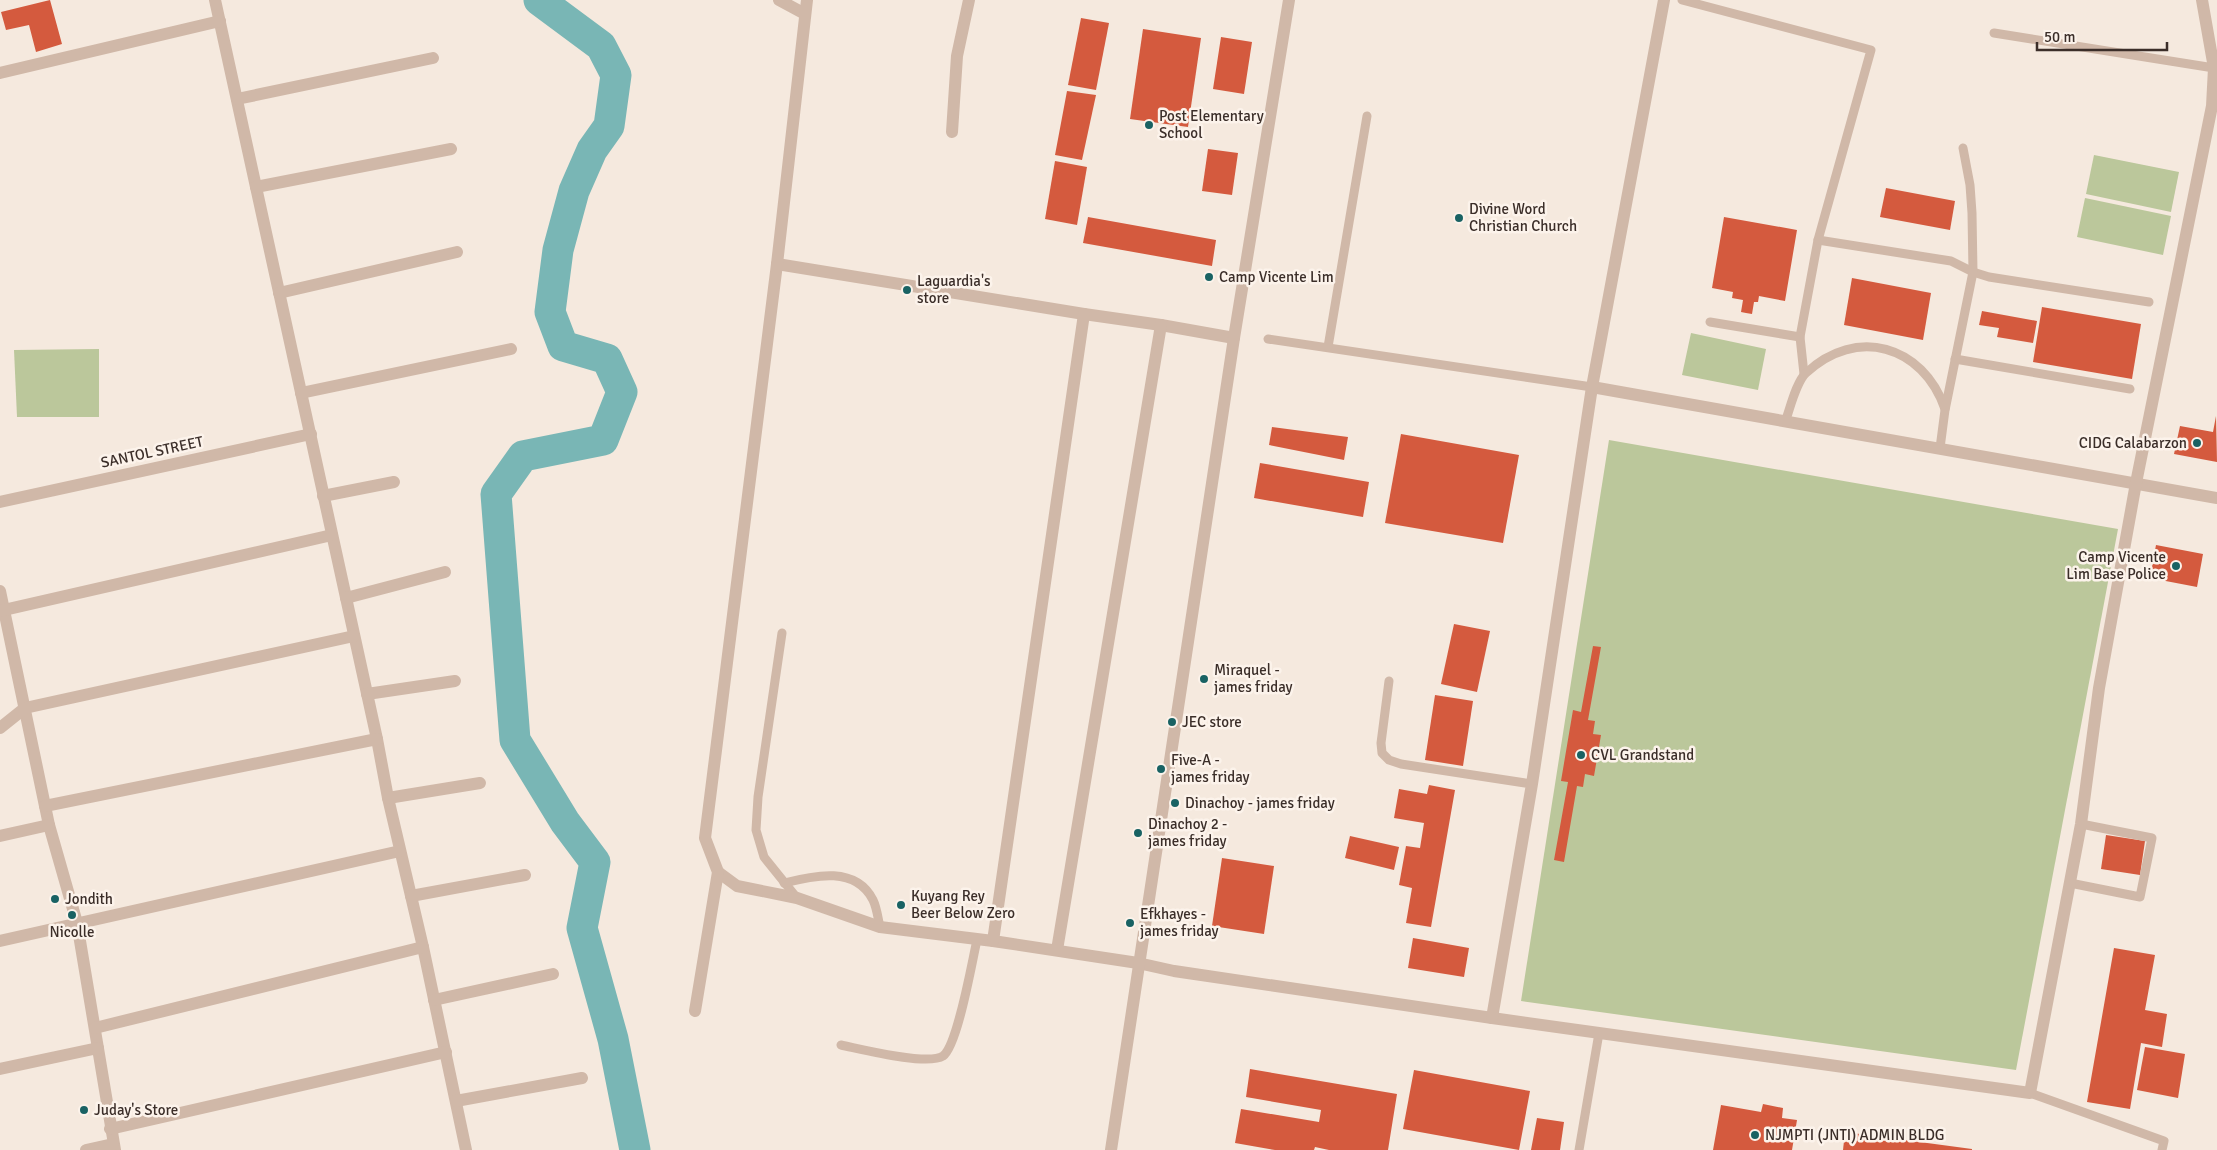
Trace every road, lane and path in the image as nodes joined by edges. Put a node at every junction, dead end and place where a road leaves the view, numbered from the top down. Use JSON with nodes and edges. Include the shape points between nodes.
{"nodes":[{"id":1,"x":215,"y":0,"type":"edge"},
{"id":2,"x":779,"y":0,"type":"edge"},
{"id":3,"x":807,"y":0,"type":"edge"},
{"id":4,"x":969,"y":0,"type":"edge"},
{"id":5,"x":1289,"y":0,"type":"edge"},
{"id":6,"x":1664,"y":0,"type":"edge"},
{"id":7,"x":1682,"y":0,"type":"edge"},
{"id":8,"x":2202,"y":0,"type":"edge"},
{"id":9,"x":805,"y":14,"type":"junction"},
{"id":10,"x":220,"y":20,"type":"junction"},
{"id":11,"x":1994,"y":33,"type":"dead end"},
{"id":12,"x":433,"y":58,"type":"dead end"},
{"id":13,"x":2214,"y":68,"type":"junction"},
{"id":14,"x":0,"y":73,"type":"edge"},
{"id":15,"x":237,"y":99,"type":"junction"},
{"id":16,"x":1367,"y":116,"type":"dead end"},
{"id":17,"x":952,"y":132,"type":"dead end"},
{"id":18,"x":1963,"y":148,"type":"dead end"},
{"id":19,"x":451,"y":149,"type":"dead end"},
{"id":20,"x":256,"y":187,"type":"junction"},
{"id":21,"x":1818,"y":240,"type":"junction"},
{"id":22,"x":457,"y":252,"type":"dead end"},
{"id":23,"x":776,"y":264,"type":"junction"},
{"id":24,"x":1972,"y":272,"type":"junction"},
{"id":25,"x":278,"y":293,"type":"junction"},
{"id":26,"x":2149,"y":302,"type":"dead end"},
{"id":27,"x":1084,"y":314,"type":"junction"},
{"id":28,"x":1710,"y":322,"type":"dead end"},
{"id":29,"x":1161,"y":325,"type":"junction"},
{"id":30,"x":1800,"y":337,"type":"junction"},
{"id":31,"x":1234,"y":338,"type":"junction"},
{"id":32,"x":1268,"y":339,"type":"dead end"},
{"id":33,"x":1328,"y":347,"type":"junction"},
{"id":34,"x":511,"y":349,"type":"dead end"},
{"id":35,"x":1955,"y":358,"type":"junction"},
{"id":36,"x":1804,"y":374,"type":"junction"},
{"id":37,"x":1592,"y":387,"type":"junction"},
{"id":38,"x":2130,"y":389,"type":"dead end"},
{"id":39,"x":301,"y":393,"type":"junction"},
{"id":40,"x":1945,"y":410,"type":"junction"},
{"id":41,"x":1785,"y":422,"type":"junction"},
{"id":42,"x":311,"y":434,"type":"junction"},
{"id":43,"x":1940,"y":448,"type":"junction"},
{"id":44,"x":394,"y":482,"type":"dead end"},
{"id":45,"x":2136,"y":483,"type":"junction"},
{"id":46,"x":323,"y":496,"type":"junction"},
{"id":47,"x":2217,"y":498,"type":"edge"},
{"id":48,"x":0,"y":502,"type":"edge"},
{"id":49,"x":332,"y":535,"type":"junction"},
{"id":50,"x":445,"y":572,"type":"dead end"},
{"id":51,"x":0,"y":591,"type":"edge"},
{"id":52,"x":346,"y":598,"type":"junction"},
{"id":53,"x":2,"y":610,"type":"edge"},
{"id":54,"x":782,"y":633,"type":"dead end"},
{"id":55,"x":354,"y":636,"type":"junction"},
{"id":56,"x":455,"y":681,"type":"dead end"},
{"id":57,"x":1388,"y":681,"type":"dead end"},
{"id":58,"x":367,"y":694,"type":"junction"},
{"id":59,"x":25,"y":708,"type":"junction"},
{"id":60,"x":0,"y":728,"type":"edge"},
{"id":61,"x":377,"y":739,"type":"junction"},
{"id":62,"x":480,"y":783,"type":"dead end"},
{"id":63,"x":1532,"y":784,"type":"junction"},
{"id":64,"x":388,"y":798,"type":"junction"},
{"id":65,"x":45,"y":806,"type":"junction"},
{"id":66,"x":2081,"y":824,"type":"junction"},
{"id":67,"x":49,"y":825,"type":"junction"},
{"id":68,"x":0,"y":836,"type":"edge"},
{"id":69,"x":400,"y":852,"type":"junction"},
{"id":70,"x":718,"y":872,"type":"junction"},
{"id":71,"x":525,"y":875,"type":"dead end"},
{"id":72,"x":784,"y":883,"type":"junction"},
{"id":73,"x":2070,"y":883,"type":"junction"},
{"id":74,"x":411,"y":896,"type":"junction"},
{"id":75,"x":797,"y":898,"type":"junction"},
{"id":76,"x":77,"y":923,"type":"junction"},
{"id":77,"x":880,"y":927,"type":"junction"},
{"id":78,"x":977,"y":940,"type":"junction"},
{"id":79,"x":0,"y":941,"type":"edge"},
{"id":80,"x":993,"y":941,"type":"junction"},
{"id":81,"x":423,"y":947,"type":"junction"},
{"id":82,"x":1057,"y":950,"type":"junction"},
{"id":83,"x":1138,"y":963,"type":"junction"},
{"id":84,"x":553,"y":974,"type":"dead end"},
{"id":85,"x":434,"y":1000,"type":"junction"},
{"id":86,"x":695,"y":1011,"type":"dead end"},
{"id":87,"x":1492,"y":1018,"type":"junction"},
{"id":88,"x":95,"y":1028,"type":"junction"},
{"id":89,"x":1599,"y":1033,"type":"junction"},
{"id":90,"x":841,"y":1045,"type":"dead end"},
{"id":91,"x":98,"y":1048,"type":"junction"},
{"id":92,"x":446,"y":1052,"type":"junction"},
{"id":93,"x":0,"y":1069,"type":"edge"},
{"id":94,"x":582,"y":1078,"type":"dead end"},
{"id":95,"x":2030,"y":1093,"type":"junction"},
{"id":96,"x":456,"y":1101,"type":"junction"},
{"id":97,"x":110,"y":1129,"type":"junction"},
{"id":98,"x":114,"y":1147,"type":"edge"},
{"id":99,"x":86,"y":1150,"type":"edge"},
{"id":100,"x":466,"y":1150,"type":"edge"},
{"id":101,"x":1111,"y":1150,"type":"edge"},
{"id":102,"x":1579,"y":1150,"type":"edge"},
{"id":103,"x":2162,"y":1150,"type":"edge"}],
"edges":[{"from":1,"to":10,"type":"street"},
{"from":2,"to":9,"type":"street"},
{"from":3,"to":9,"type":"street"},
{"from":4,"to":17,"type":"street","via":[[956,56]]},
{"from":5,"to":31,"type":"street"},
{"from":6,"to":37,"type":"street"},
{"from":7,"to":21,"type":"lane","via":[[1871,50]]},
{"from":8,"to":13,"type":"street"},
{"from":9,"to":23,"type":"street"},
{"from":10,"to":14,"type":"street"},
{"from":10,"to":15,"type":"street"},
{"from":11,"to":13,"type":"lane"},
{"from":12,"to":15,"type":"street"},
{"from":13,"to":45,"type":"street","via":[[2212,106]]},
{"from":15,"to":20,"type":"street"},
{"from":16,"to":33,"type":"lane"},
{"from":18,"to":24,"type":"lane","via":[[1972,213]]},
{"from":19,"to":20,"type":"street"},
{"from":20,"to":25,"type":"street"},
{"from":21,"to":24,"type":"lane","via":[[1951,261]]},
{"from":21,"to":30,"type":"lane"},
{"from":22,"to":25,"type":"street"},
{"from":23,"to":27,"type":"street"},
{"from":23,"to":70,"type":"street","via":[[705,838]]},
{"from":24,"to":26,"type":"lane"},
{"from":24,"to":35,"type":"lane"},
{"from":25,"to":39,"type":"street"},
{"from":27,"to":29,"type":"street"},
{"from":27,"to":80,"type":"street"},
{"from":28,"to":30,"type":"lane"},
{"from":29,"to":31,"type":"street"},
{"from":29,"to":82,"type":"street"},
{"from":30,"to":36,"type":"lane"},
{"from":31,"to":83,"type":"street"},
{"from":32,"to":33,"type":"lane"},
{"from":33,"to":37,"type":"lane"},
{"from":34,"to":39,"type":"street"},
{"from":35,"to":38,"type":"lane"},
{"from":35,"to":40,"type":"lane"},
{"from":36,"to":40,"type":"lane","via":[[1846,348],[1865,346],[1883,349],[1899,354],[1925,374]]},
{"from":36,"to":41,"type":"lane"},
{"from":37,"to":41,"type":"street"},
{"from":37,"to":63,"type":"street"},
{"from":39,"to":42,"type":"street"},
{"from":40,"to":43,"type":"lane"},
{"from":41,"to":43,"type":"street"},
{"from":42,"to":46,"type":"street"},
{"from":42,"to":48,"type":"street","name":"SANTOL STREET"},
{"from":43,"to":45,"type":"street"},
{"from":44,"to":46,"type":"street"},
{"from":45,"to":47,"type":"street"},
{"from":45,"to":66,"type":"street","via":[[2099,688]]},
{"from":46,"to":49,"type":"street"},
{"from":49,"to":52,"type":"street"},
{"from":49,"to":53,"type":"street"},
{"from":50,"to":52,"type":"street"},
{"from":51,"to":53,"type":"street"},
{"from":52,"to":55,"type":"street"},
{"from":53,"to":59,"type":"street"},
{"from":54,"to":72,"type":"lane","via":[[756,830],[764,857]]},
{"from":55,"to":58,"type":"street"},
{"from":55,"to":59,"type":"street"},
{"from":56,"to":58,"type":"street"},
{"from":57,"to":63,"type":"lane","via":[[1381,743],[1382,752],[1389,760]]},
{"from":58,"to":61,"type":"street"},
{"from":59,"to":60,"type":"street"},
{"from":59,"to":65,"type":"street"},
{"from":61,"to":64,"type":"street"},
{"from":61,"to":65,"type":"street"},
{"from":62,"to":64,"type":"street"},
{"from":63,"to":87,"type":"street"},
{"from":64,"to":69,"type":"street"},
{"from":65,"to":67,"type":"street"},
{"from":66,"to":73,"type":"street"},
{"from":66,"to":73,"type":"lane","via":[[2152,838],[2140,897]]},
{"from":67,"to":68,"type":"street"},
{"from":67,"to":76,"type":"street"},
{"from":69,"to":74,"type":"street"},
{"from":69,"to":76,"type":"street"},
{"from":70,"to":75,"type":"street","via":[[737,886]]},
{"from":70,"to":86,"type":"street"},
{"from":71,"to":74,"type":"street"},
{"from":72,"to":75,"type":"lane"},
{"from":72,"to":77,"type":"lane","via":[[815,875],[848,877],[861,884],[873,900]]},
{"from":73,"to":95,"type":"street"},
{"from":74,"to":81,"type":"street"},
{"from":75,"to":77,"type":"street"},
{"from":76,"to":79,"type":"street"},
{"from":76,"to":88,"type":"street"},
{"from":77,"to":78,"type":"street"},
{"from":78,"to":80,"type":"street"},
{"from":78,"to":90,"type":"lane","via":[[957,1028],[943,1056],[913,1059]]},
{"from":80,"to":82,"type":"street"},
{"from":81,"to":85,"type":"street"},
{"from":81,"to":88,"type":"street"},
{"from":82,"to":83,"type":"street"},
{"from":83,"to":87,"type":"street"},
{"from":83,"to":101,"type":"street"},
{"from":84,"to":85,"type":"street"},
{"from":85,"to":92,"type":"street"},
{"from":87,"to":89,"type":"street"},
{"from":88,"to":91,"type":"street"},
{"from":89,"to":95,"type":"street"},
{"from":89,"to":102,"type":"lane"},
{"from":91,"to":93,"type":"street"},
{"from":91,"to":97,"type":"street"},
{"from":92,"to":96,"type":"street"},
{"from":92,"to":97,"type":"street"},
{"from":94,"to":96,"type":"street"},
{"from":95,"to":103,"type":"lane","via":[[2164,1141]]},
{"from":96,"to":100,"type":"street"},
{"from":97,"to":98,"type":"street"},
{"from":98,"to":99,"type":"street"}]}
